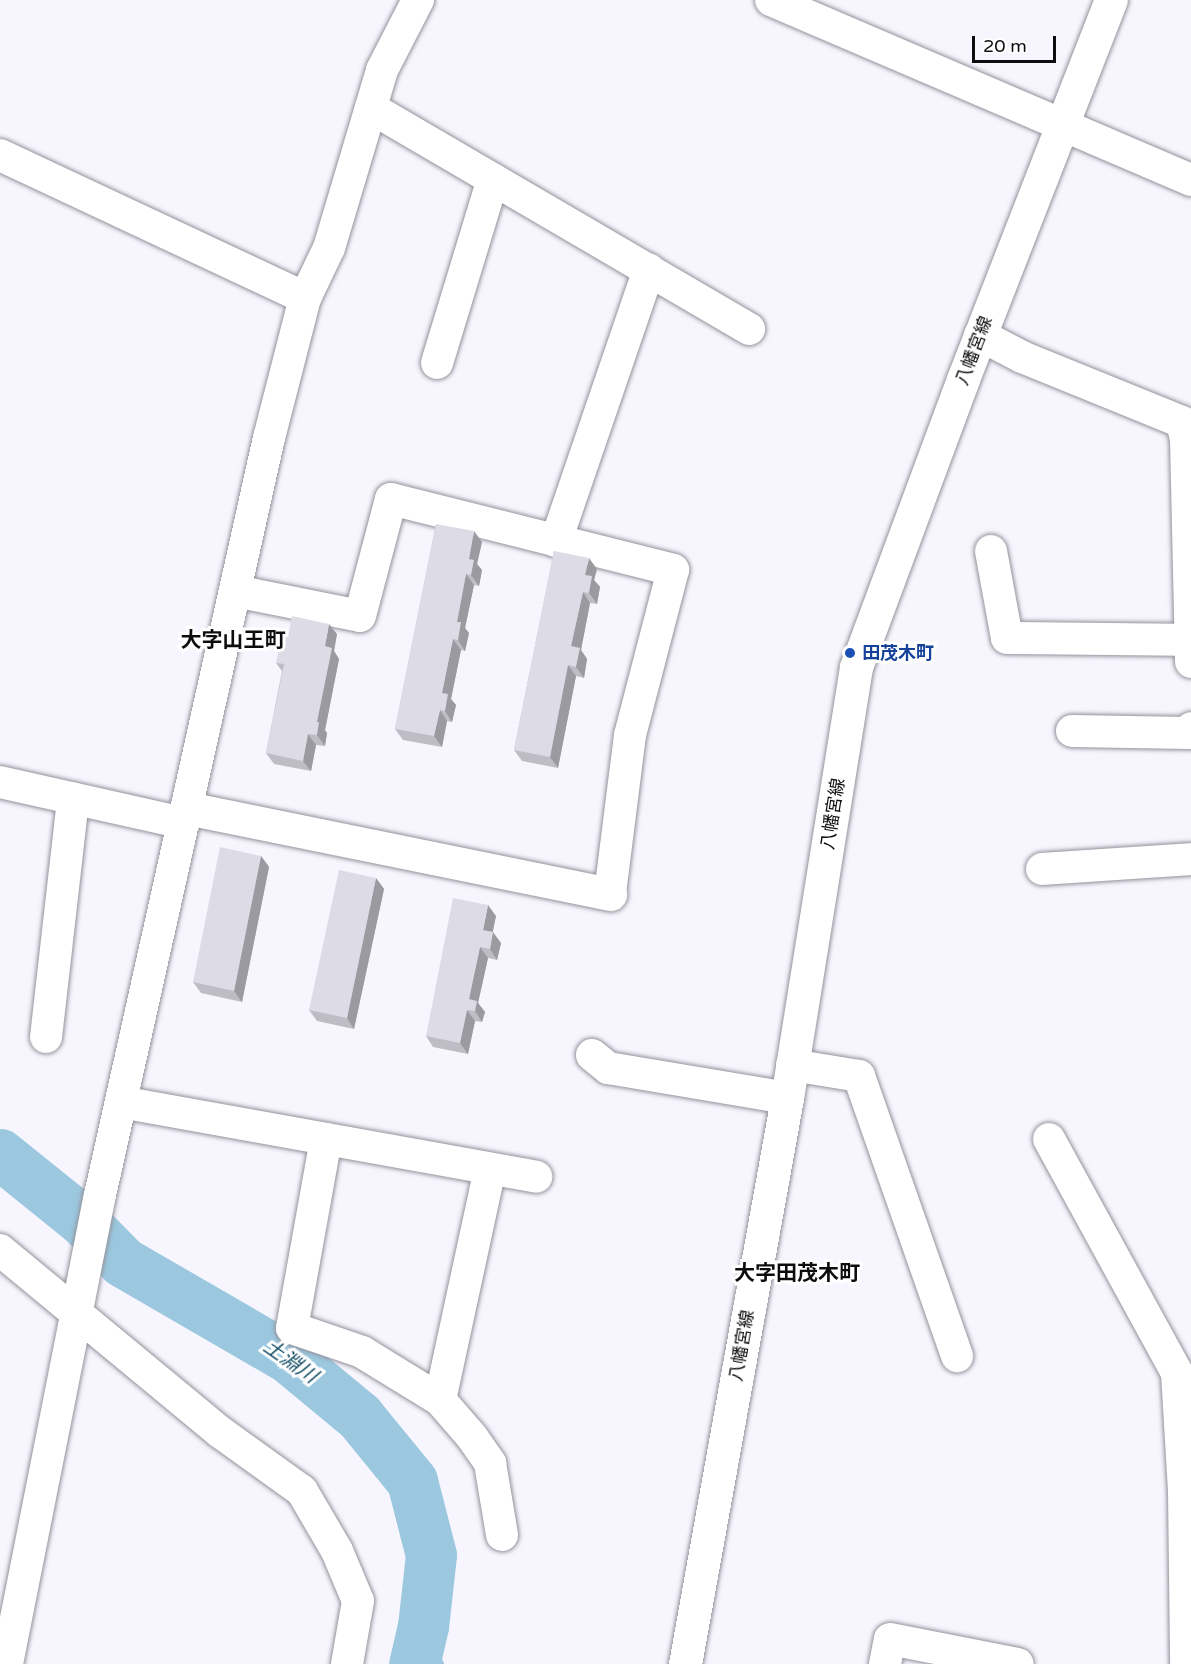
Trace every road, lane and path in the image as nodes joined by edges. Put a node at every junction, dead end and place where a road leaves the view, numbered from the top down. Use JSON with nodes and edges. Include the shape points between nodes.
{"nodes":[{"id":1,"x":418,"y":0,"type":"edge"},
{"id":2,"x":771,"y":0,"type":"edge"},
{"id":3,"x":1111,"y":0,"type":"edge"},
{"id":4,"x":371,"y":108,"type":"junction"},
{"id":5,"x":1061,"y":126,"type":"junction"},
{"id":6,"x":0,"y":154,"type":"edge"},
{"id":7,"x":493,"y":179,"type":"junction"},
{"id":8,"x":1191,"y":180,"type":"edge"},
{"id":9,"x":649,"y":270,"type":"junction"},
{"id":10,"x":304,"y":298,"type":"junction"},
{"id":11,"x":749,"y":329,"type":"dead end"},
{"id":12,"x":980,"y":335,"type":"junction"},
{"id":13,"x":436,"y":363,"type":"dead end"},
{"id":14,"x":556,"y":541,"type":"junction"},
{"id":15,"x":992,"y":551,"type":"dead end"},
{"id":16,"x":1189,"y":569,"type":"edge"},
{"id":17,"x":235,"y":591,"type":"junction"},
{"id":18,"x":1190,"y":651,"type":"edge"},
{"id":19,"x":1191,"y":728,"type":"edge"},
{"id":20,"x":1072,"y":731,"type":"dead end"},
{"id":21,"x":0,"y":782,"type":"edge"},
{"id":22,"x":73,"y":800,"type":"junction"},
{"id":23,"x":185,"y":815,"type":"junction"},
{"id":24,"x":1191,"y":859,"type":"edge"},
{"id":25,"x":1042,"y":869,"type":"dead end"},
{"id":26,"x":610,"y":894,"type":"joint"},
{"id":27,"x":46,"y":1037,"type":"dead end"},
{"id":28,"x":592,"y":1055,"type":"dead end"},
{"id":29,"x":792,"y":1065,"type":"junction"},
{"id":30,"x":786,"y":1098,"type":"junction"},
{"id":31,"x":121,"y":1102,"type":"junction"},
{"id":32,"x":326,"y":1139,"type":"junction"},
{"id":33,"x":1049,"y":1139,"type":"dead end"},
{"id":34,"x":490,"y":1169,"type":"junction"},
{"id":35,"x":536,"y":1177,"type":"dead end"},
{"id":36,"x":0,"y":1250,"type":"edge"},
{"id":37,"x":76,"y":1316,"type":"junction"},
{"id":38,"x":957,"y":1356,"type":"dead end"},
{"id":39,"x":440,"y":1400,"type":"junction"},
{"id":40,"x":1188,"y":1491,"type":"edge"},
{"id":41,"x":502,"y":1535,"type":"dead end"},
{"id":42,"x":7,"y":1664,"type":"edge"},
{"id":43,"x":347,"y":1664,"type":"edge"},
{"id":44,"x":685,"y":1664,"type":"edge"},
{"id":45,"x":885,"y":1664,"type":"edge"},
{"id":46,"x":1018,"y":1664,"type":"edge"},
{"id":47,"x":1186,"y":1664,"type":"edge"}],
"edges":[{"from":1,"to":4,"type":"street","via":[[382,70]]},
{"from":2,"to":5,"type":"street"},
{"from":3,"to":5,"type":"main road","name":"八幡宮線"},
{"from":4,"to":7,"type":"street"},
{"from":4,"to":10,"type":"street","via":[[329,248]]},
{"from":5,"to":8,"type":"street"},
{"from":5,"to":12,"type":"main road","name":"八幡宮線"},
{"from":6,"to":10,"type":"street"},
{"from":7,"to":9,"type":"street"},
{"from":7,"to":13,"type":"street"},
{"from":9,"to":11,"type":"street"},
{"from":9,"to":14,"type":"street"},
{"from":10,"to":17,"type":"street"},
{"from":12,"to":16,"type":"street","via":[[1022,357],[1182,422],[1186,439]]},
{"from":12,"to":29,"type":"main road","name":"八幡宮線","via":[[856,667]]},
{"from":14,"to":17,"type":"street","via":[[391,499],[360,616]]},
{"from":14,"to":26,"type":"street","via":[[673,570],[630,735]]},
{"from":15,"to":18,"type":"street","via":[[1007,638]]},
{"from":16,"to":18,"type":"street"},
{"from":17,"to":23,"type":"street"},
{"from":19,"to":20,"type":"street","via":[[1189,733]]},
{"from":21,"to":22,"type":"street"},
{"from":22,"to":23,"type":"street"},
{"from":22,"to":27,"type":"street"},
{"from":23,"to":26,"type":"main road"},
{"from":23,"to":31,"type":"street"},
{"from":24,"to":25,"type":"street"},
{"from":28,"to":30,"type":"street","via":[[608,1068]]},
{"from":29,"to":30,"type":"main road","name":"八幡宮線"},
{"from":29,"to":38,"type":"street","via":[[859,1077]]},
{"from":30,"to":44,"type":"main road","name":"八幡宮線"},
{"from":31,"to":32,"type":"street"},
{"from":31,"to":37,"type":"street"},
{"from":32,"to":34,"type":"street"},
{"from":32,"to":39,"type":"street","via":[[292,1328],[362,1352]]},
{"from":33,"to":40,"type":"street","via":[[1177,1373]]},
{"from":34,"to":35,"type":"street"},
{"from":34,"to":39,"type":"street"},
{"from":36,"to":37,"type":"street"},
{"from":37,"to":42,"type":"street"},
{"from":37,"to":43,"type":"street","via":[[219,1432],[302,1491],[337,1551],[358,1601]]},
{"from":39,"to":41,"type":"street","via":[[490,1463]]},
{"from":40,"to":47,"type":"street"},
{"from":45,"to":46,"type":"street","via":[[890,1639]]}]}
